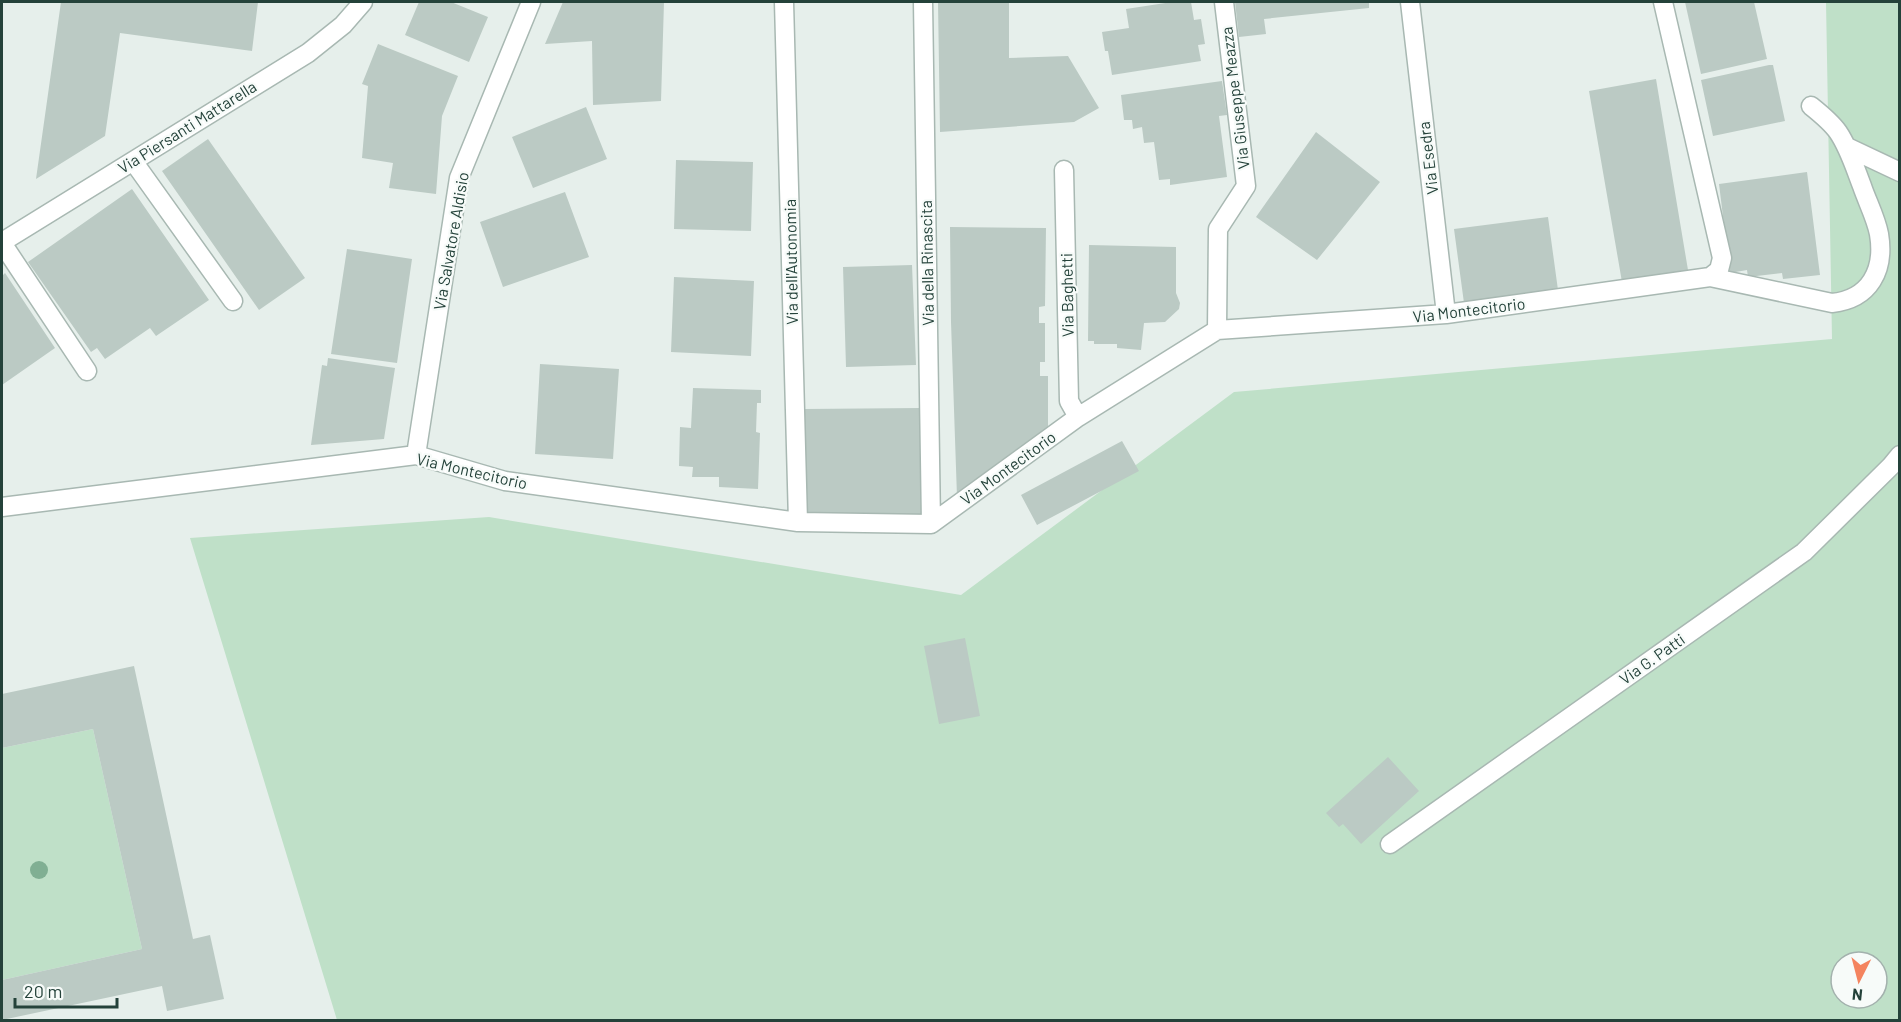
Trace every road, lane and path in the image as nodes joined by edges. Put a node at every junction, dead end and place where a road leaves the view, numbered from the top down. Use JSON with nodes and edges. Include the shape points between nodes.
{"nodes":[{"id":1,"x":363,"y":2,"type":"edge"},
{"id":2,"x":531,"y":2,"type":"edge"},
{"id":3,"x":784,"y":2,"type":"edge"},
{"id":4,"x":923,"y":2,"type":"edge"},
{"id":5,"x":1224,"y":2,"type":"edge"},
{"id":6,"x":1410,"y":2,"type":"edge"},
{"id":7,"x":1663,"y":2,"type":"edge"},
{"id":8,"x":1811,"y":106,"type":"dead end"},
{"id":9,"x":1847,"y":147,"type":"junction"},
{"id":10,"x":133,"y":161,"type":"junction"},
{"id":11,"x":1064,"y":170,"type":"dead end"},
{"id":12,"x":1899,"y":172,"type":"edge"},
{"id":13,"x":2,"y":243,"type":"edge"},
{"id":14,"x":1710,"y":277,"type":"junction"},
{"id":15,"x":233,"y":301,"type":"dead end"},
{"id":16,"x":1446,"y":314,"type":"junction"},
{"id":17,"x":1217,"y":330,"type":"junction"},
{"id":18,"x":87,"y":370,"type":"dead end"},
{"id":19,"x":1078,"y":417,"type":"junction"},
{"id":20,"x":416,"y":455,"type":"junction"},
{"id":21,"x":1899,"y":455,"type":"edge"},
{"id":22,"x":2,"y":507,"type":"edge"},
{"id":23,"x":798,"y":522,"type":"junction"},
{"id":24,"x":931,"y":524,"type":"junction"},
{"id":25,"x":1390,"y":844,"type":"dead end"}],
"edges":[{"from":1,"to":10,"type":"street","name":"Via Piersanti Mattarella","via":[[343,25],[308,53]]},
{"from":2,"to":20,"type":"street","name":"Via Salvatore Aldisio","via":[[459,178]]},
{"from":3,"to":23,"type":"street","name":"Via dell'Autonomia"},
{"from":4,"to":24,"type":"street","name":"Via della Rinascita"},
{"from":5,"to":17,"type":"street","name":"Via Giuseppe Meazza","via":[[1246,186],[1218,229]]},
{"from":6,"to":16,"type":"street","name":"Via Esedra"},
{"from":7,"to":14,"type":"street","via":[[1722,258],[1719,270]]},
{"from":8,"to":9,"type":"street"},
{"from":9,"to":12,"type":"street"},
{"from":9,"to":14,"type":"street","via":[[1878,231],[1879,262],[1867,288],[1846,301],[1832,303]]},
{"from":10,"to":13,"type":"street","name":"Via Piersanti Mattarella"},
{"from":10,"to":15,"type":"street"},
{"from":11,"to":19,"type":"street","name":"Via Baghetti","via":[[1069,401]]},
{"from":13,"to":18,"type":"street"},
{"from":14,"to":16,"type":"street","name":"Via Montecitorio"},
{"from":16,"to":17,"type":"street","name":"Via Montecitorio"},
{"from":17,"to":19,"type":"street","name":"Via Montecitorio"},
{"from":19,"to":24,"type":"street","name":"Via Montecitorio"},
{"from":20,"to":22,"type":"street","name":"Via Montecitorio"},
{"from":20,"to":23,"type":"street","name":"Via Montecitorio","via":[[505,481]]},
{"from":21,"to":25,"type":"street","name":"Via G. Patti","via":[[1804,552]]},
{"from":23,"to":24,"type":"street","name":"Via Montecitorio"}]}
